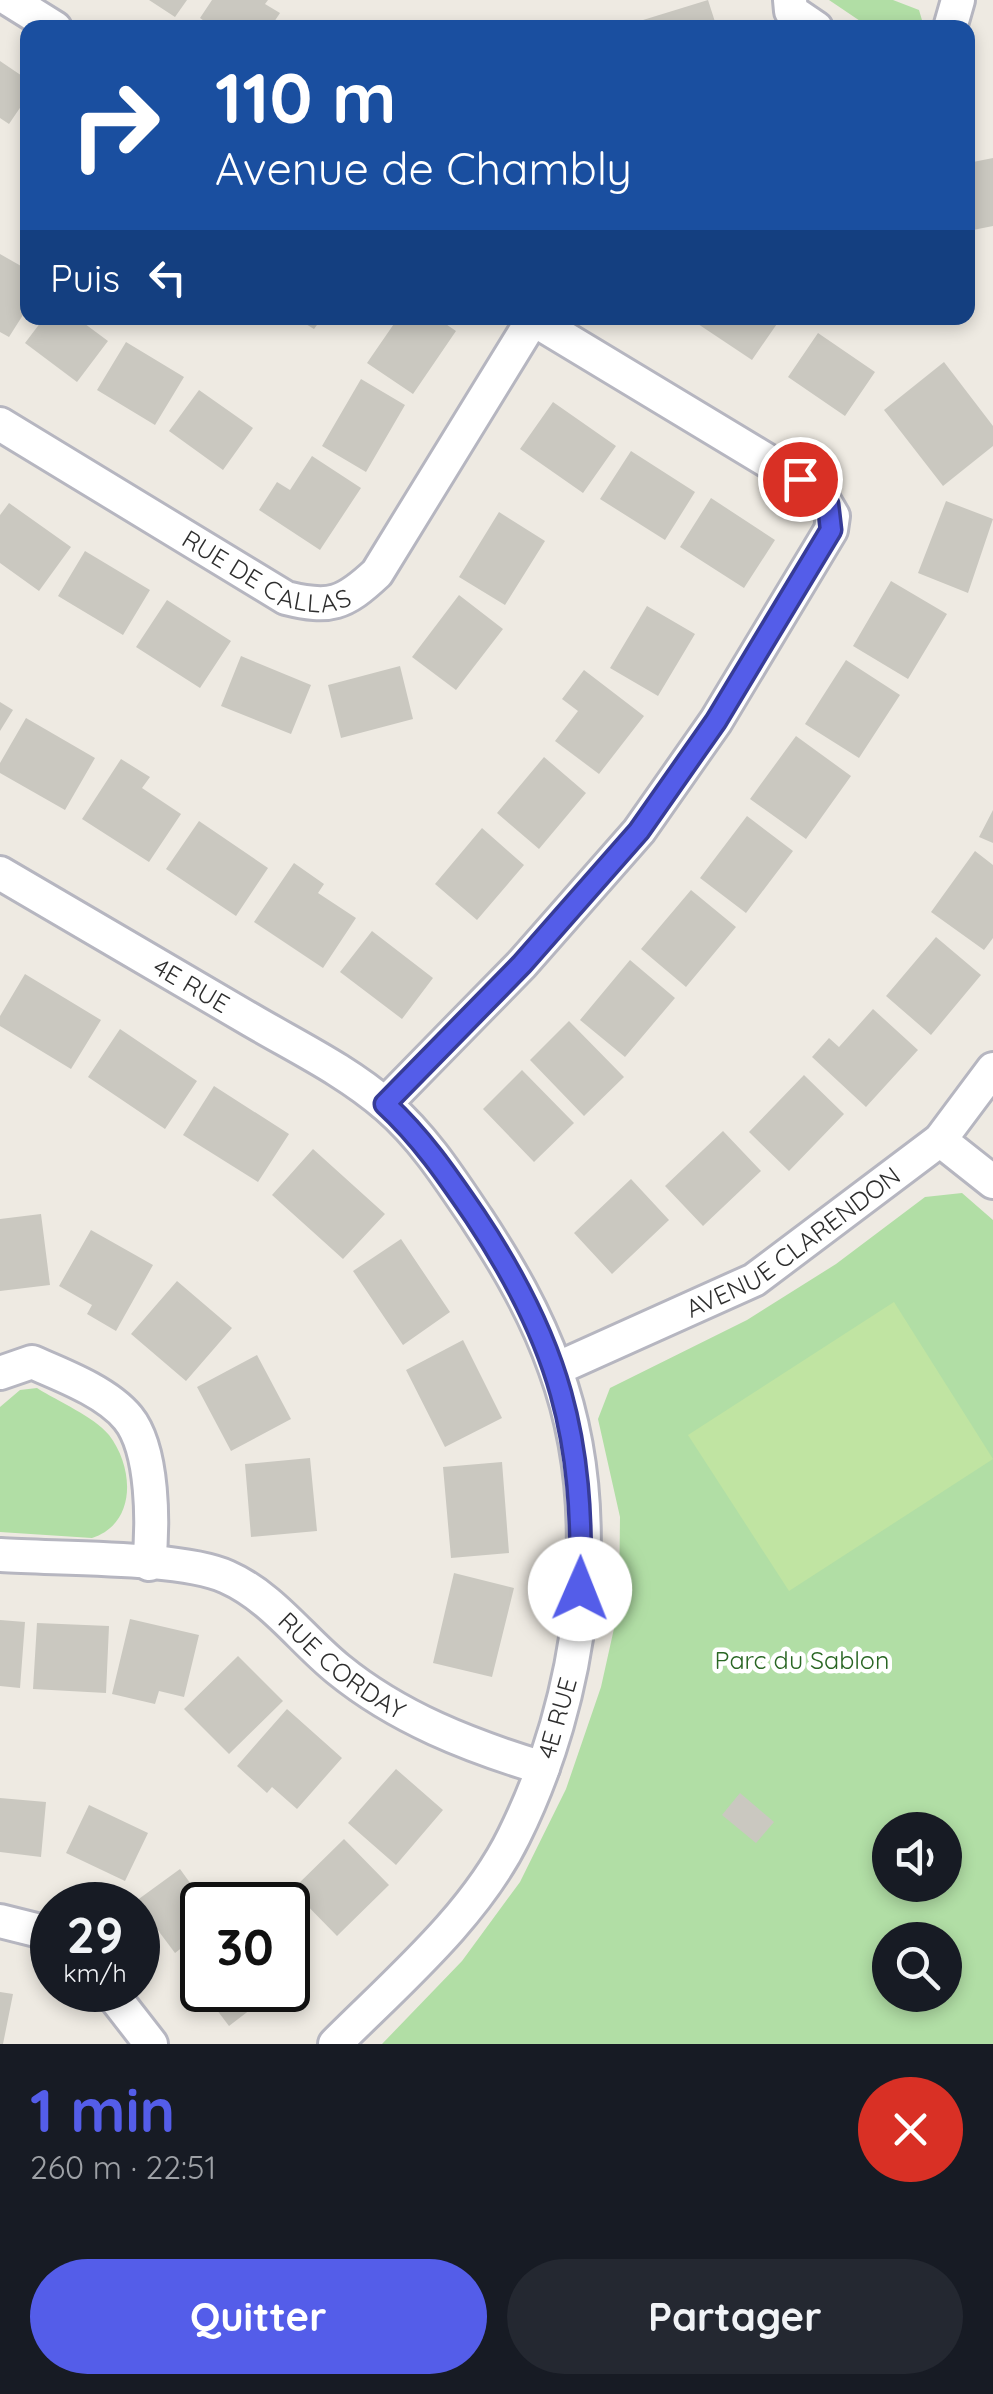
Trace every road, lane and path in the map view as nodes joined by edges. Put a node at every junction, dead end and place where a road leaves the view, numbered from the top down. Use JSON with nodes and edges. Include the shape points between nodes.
{"nodes":[{"id":1,"x":10,"y":0,"type":"edge"},
{"id":2,"x":790,"y":0,"type":"edge"},
{"id":3,"x":43,"y":20,"type":"edge"},
{"id":4,"x":804,"y":20,"type":"edge"},
{"id":5,"x":528,"y":325,"type":"edge"},
{"id":6,"x":544,"y":325,"type":"edge"},
{"id":7,"x":0,"y":424,"type":"edge"},
{"id":8,"x":0,"y":873,"type":"edge"},
{"id":9,"x":993,"y":1069,"type":"edge"},
{"id":10,"x":385,"y":1104,"type":"junction"},
{"id":11,"x":940,"y":1140,"type":"junction"},
{"id":12,"x":993,"y":1182,"type":"edge"},
{"id":13,"x":556,"y":1370,"type":"junction"},
{"id":14,"x":0,"y":1373,"type":"edge"},
{"id":15,"x":0,"y":1555,"type":"edge"},
{"id":16,"x":148,"y":1564,"type":"junction"},
{"id":17,"x":543,"y":1768,"type":"junction"},
{"id":18,"x":0,"y":1921,"type":"edge"},
{"id":19,"x":30,"y":1928,"type":"edge"},
{"id":20,"x":126,"y":2012,"type":"edge"},
{"id":21,"x":151,"y":2044,"type":"edge"},
{"id":22,"x":334,"y":2044,"type":"edge"}],
"edges":[{"from":1,"to":3,"type":"street"},
{"from":2,"to":4,"type":"street","via":[[791,11]]},
{"from":5,"to":7,"type":"street","name":"RUE DE CALLAS","via":[[376,572],[349,599],[316,605],[286,598]]},
{"from":6,"to":10,"type":"street","via":[[818,492],[833,516],[831,530],[716,721],[639,831]]},
{"from":8,"to":10,"type":"street","name":"4E RUE"},
{"from":9,"to":11,"type":"street","name":"AVENUE CLARENDON"},
{"from":10,"to":13,"type":"street","name":"4E RUE","via":[[438,1162],[510,1268]]},
{"from":11,"to":12,"type":"street"},
{"from":11,"to":13,"type":"street","name":"AVENUE CLARENDON","via":[[754,1280]]},
{"from":13,"to":17,"type":"street","name":"4E RUE","via":[[579,1484],[580,1627]]},
{"from":14,"to":16,"type":"street","via":[[32,1362],[128,1418],[146,1463]]},
{"from":15,"to":16,"type":"street","name":"RUE CORDAY"},
{"from":16,"to":17,"type":"street","name":"RUE CORDAY","via":[[223,1575],[373,1696],[427,1725]]},
{"from":17,"to":22,"type":"street","name":"4E RUE","via":[[513,1839],[468,1905]]},
{"from":18,"to":19,"type":"street"},
{"from":20,"to":21,"type":"street"}]}
